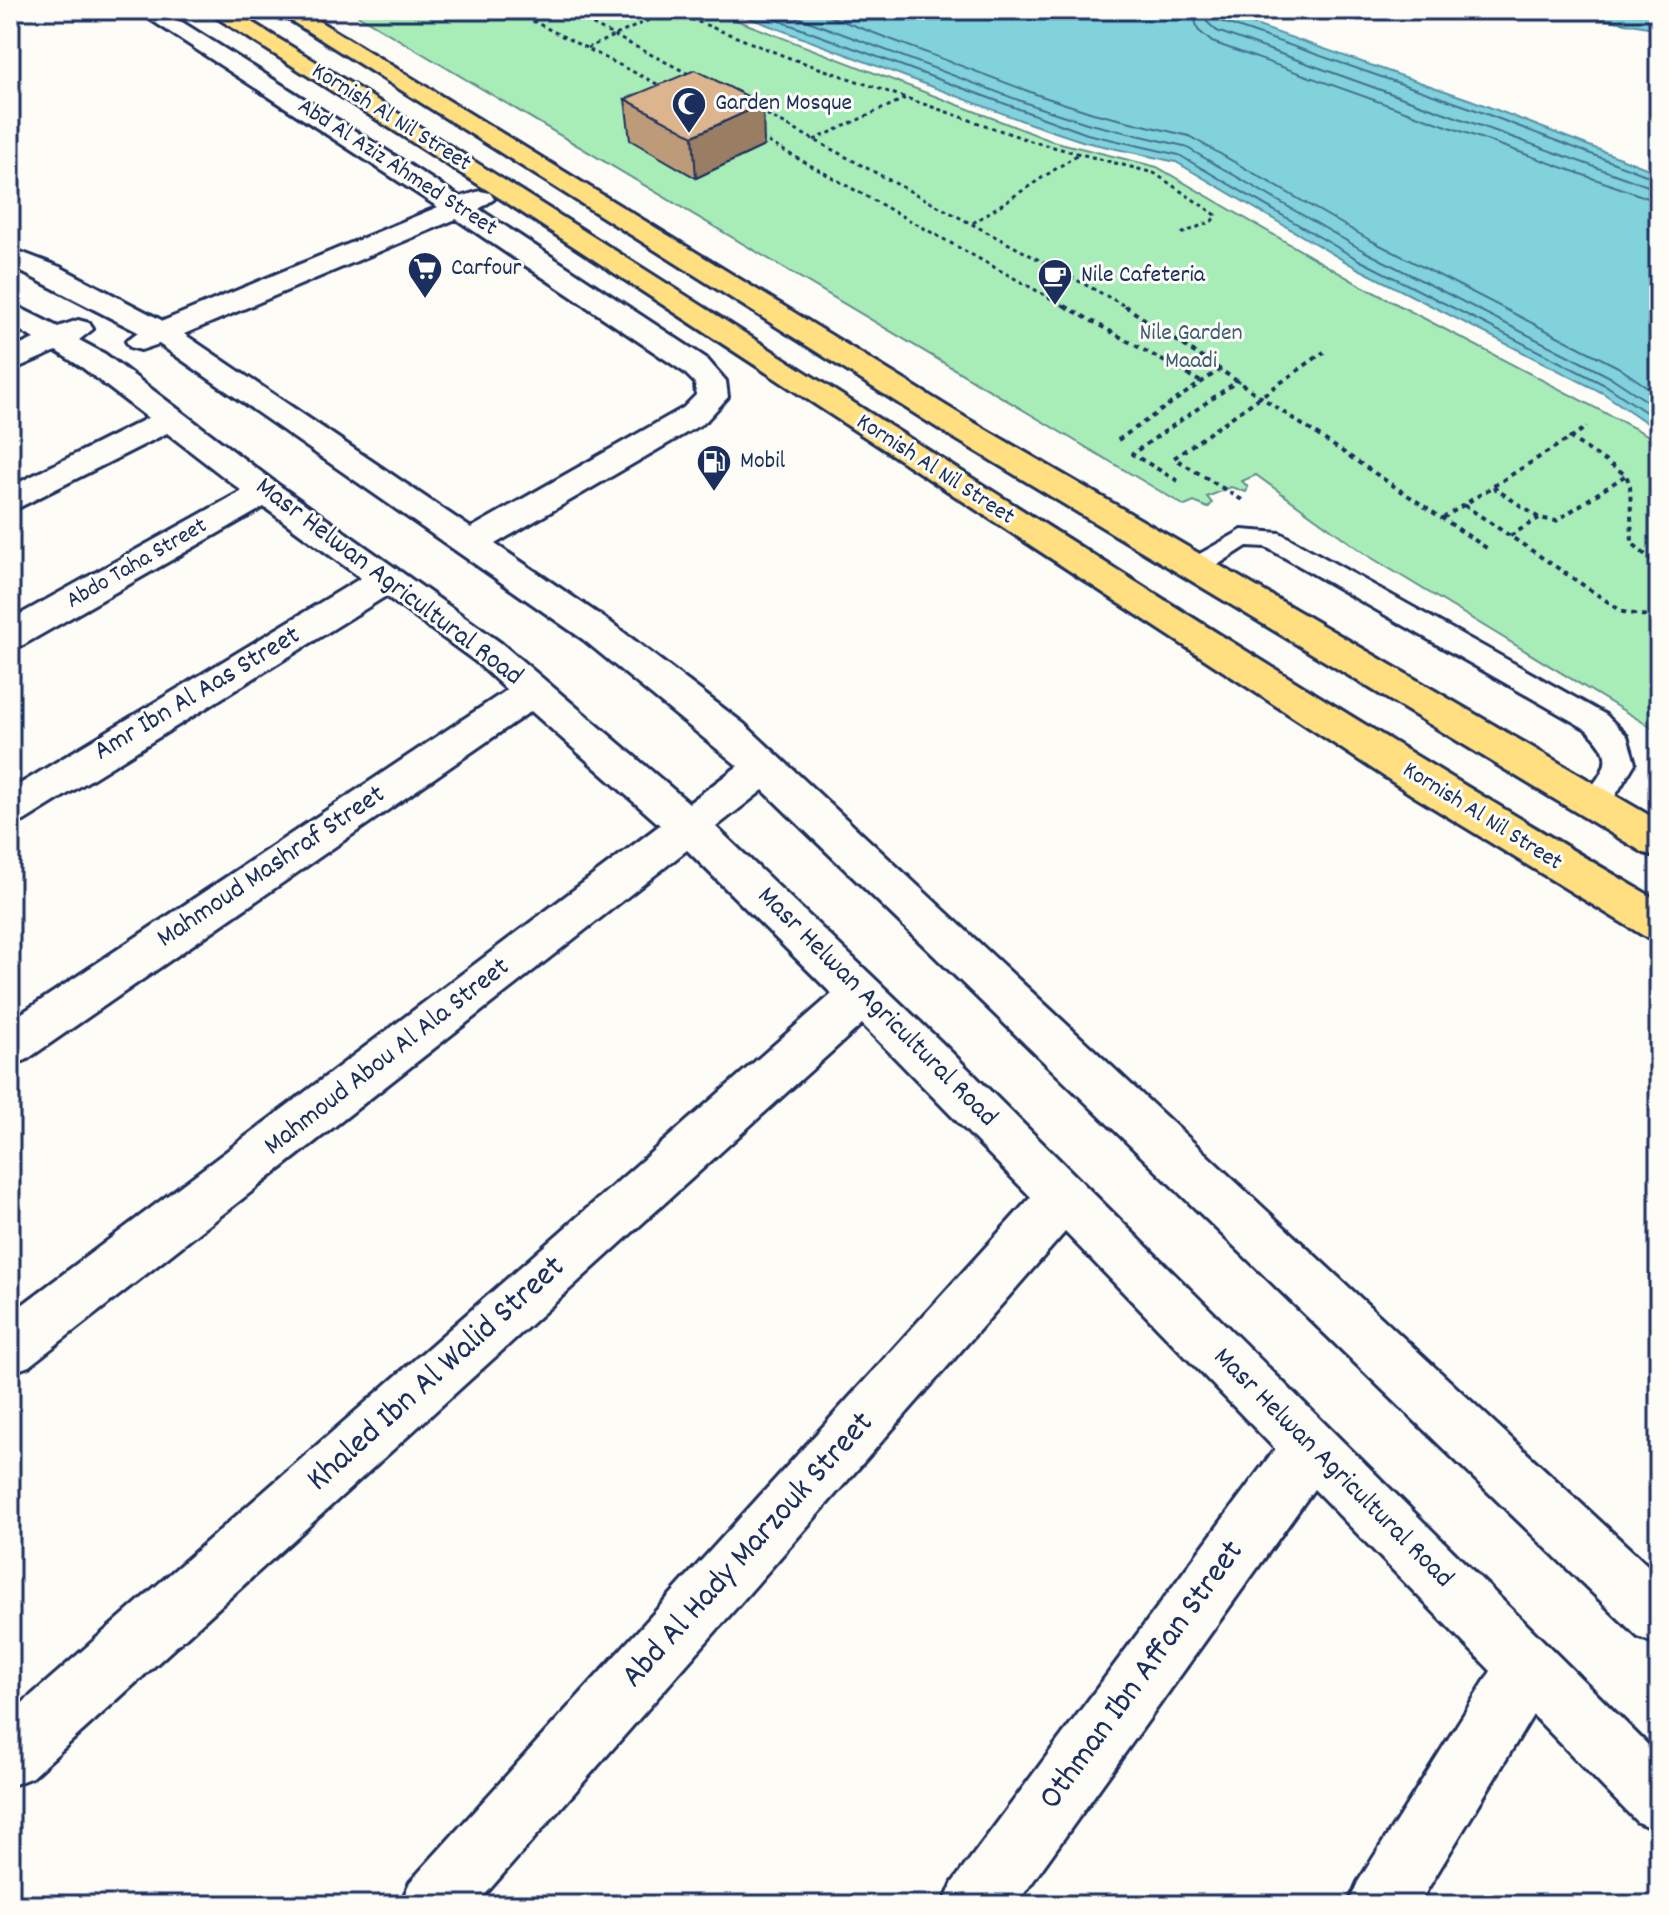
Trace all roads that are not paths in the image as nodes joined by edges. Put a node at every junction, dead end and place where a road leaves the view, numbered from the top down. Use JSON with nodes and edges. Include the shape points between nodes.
{"nodes":[{"id":1,"x":147,"y":10,"type":"edge"},
{"id":2,"x":216,"y":10,"type":"edge"},
{"id":3,"x":285,"y":10,"type":"edge"},
{"id":4,"x":514,"y":150,"type":"junction"},
{"id":5,"x":471,"y":168,"type":"junction"},
{"id":6,"x":504,"y":189,"type":"junction"},
{"id":7,"x":459,"y":208,"type":"junction"},
{"id":8,"x":10,"y":256,"type":"edge"},
{"id":9,"x":120,"y":309,"type":"junction"},
{"id":10,"x":10,"y":312,"type":"edge"},
{"id":11,"x":161,"y":332,"type":"junction"},
{"id":12,"x":76,"y":350,"type":"junction"},
{"id":13,"x":10,"y":362,"type":"edge"},
{"id":14,"x":170,"y":419,"type":"junction"},
{"id":15,"x":265,"y":492,"type":"junction"},
{"id":16,"x":10,"y":501,"type":"edge"},
{"id":17,"x":469,"y":544,"type":"junction"},
{"id":18,"x":1196,"y":567,"type":"junction"},
{"id":19,"x":387,"y":579,"type":"junction"},
{"id":20,"x":10,"y":636,"type":"edge"},
{"id":21,"x":533,"y":691,"type":"junction"},
{"id":22,"x":765,"y":767,"type":"junction"},
{"id":23,"x":1595,"y":805,"type":"junction"},
{"id":24,"x":10,"y":810,"type":"edge"},
{"id":25,"x":689,"y":826,"type":"junction"},
{"id":26,"x":1659,"y":841,"type":"edge"},
{"id":27,"x":1659,"y":923,"type":"edge"},
{"id":28,"x":863,"y":995,"type":"junction"},
{"id":29,"x":10,"y":1046,"type":"edge"},
{"id":30,"x":1064,"y":1197,"type":"junction"},
{"id":31,"x":10,"y":1347,"type":"edge"},
{"id":32,"x":1310,"y":1447,"type":"junction"},
{"id":33,"x":1659,"y":1616,"type":"edge"},
{"id":34,"x":1528,"y":1667,"type":"junction"},
{"id":35,"x":10,"y":1755,"type":"edge"},
{"id":36,"x":1659,"y":1800,"type":"edge"},
{"id":37,"x":433,"y":1905,"type":"edge"},
{"id":38,"x":976,"y":1905,"type":"edge"},
{"id":39,"x":1381,"y":1905,"type":"edge"}],
"edges":[{"from":1,"to":7,"type":"street","name":"Abd Al Aziz Ahmed Street"},
{"from":2,"to":5,"type":"highway","name":"Kornish Al Nil Street"},
{"from":3,"to":4,"type":"highway","name":"Kornish Al Nil Street"},
{"from":4,"to":5,"type":"highway"},
{"from":4,"to":18,"type":"highway","name":"Kornish Al Nil Street","via":[[955,425]]},
{"from":5,"to":6,"type":"highway","name":"Kornish Al Nil Street"},
{"from":6,"to":7,"type":"street"},
{"from":6,"to":27,"type":"highway","name":"Kornish Al Nil Street","via":[[1428,785]]},
{"from":7,"to":11,"type":"street"},
{"from":7,"to":17,"type":"street","name":"Abd Al Aziz Ahmed Street","via":[[695,365],[710,381],[712,397],[694,415]]},
{"from":8,"to":9,"type":"street"},
{"from":9,"to":11,"type":"street"},
{"from":9,"to":12,"type":"street"},
{"from":10,"to":12,"type":"street","name":"Masr Helwan Agricultural Road"},
{"from":11,"to":12,"type":"street"},
{"from":11,"to":17,"type":"street"},
{"from":12,"to":13,"type":"street"},
{"from":12,"to":14,"type":"street","name":"Masr Helwan Agricultural Road"},
{"from":14,"to":15,"type":"street","name":"Masr Helwan Agricultural Road"},
{"from":14,"to":16,"type":"street"},
{"from":15,"to":19,"type":"street","name":"Masr Helwan Agricultural Road"},
{"from":15,"to":20,"type":"street","name":"Abdo Taha Street"},
{"from":17,"to":22,"type":"street","via":[[597,631]]},
{"from":18,"to":23,"type":"highway","name":"Kornish Al Nil Street"},
{"from":18,"to":23,"type":"lane","via":[[1234,541],[1251,537],[1281,543],[1596,722],[1615,740],[1623,760]]},
{"from":19,"to":21,"type":"street","name":"Masr Helwan Agricultural Road"},
{"from":19,"to":24,"type":"street","name":"Amr Ibn Al Aas Street"},
{"from":21,"to":25,"type":"street","name":"Masr Helwan Agricultural Road"},
{"from":21,"to":29,"type":"street","name":"Mahmoud Mashraf Street"},
{"from":22,"to":25,"type":"street","name":"Mahmoud Abou Al Ala Street"},
{"from":22,"to":33,"type":"street"},
{"from":23,"to":26,"type":"highway","name":"Kornish Al Nil Street"},
{"from":25,"to":28,"type":"street","name":"Masr Helwan Agricultural Road"},
{"from":25,"to":31,"type":"street","name":"Mahmoud Abou Al Ala Street"},
{"from":28,"to":30,"type":"street","name":"Masr Helwan Agricultural Road"},
{"from":28,"to":35,"type":"street","name":"Khaled Ibn Al Walid Street"},
{"from":30,"to":32,"type":"street","name":"Masr Helwan Agricultural Road"},
{"from":30,"to":37,"type":"street","name":"Abd Al Hady Marzouk Street"},
{"from":32,"to":34,"type":"street","name":"Masr Helwan Agricultural Road"},
{"from":32,"to":38,"type":"street","name":"Othman Ibn Affan Street"},
{"from":34,"to":36,"type":"street","name":"Masr Helwan Agricultural Road"},
{"from":34,"to":39,"type":"street"}]}
